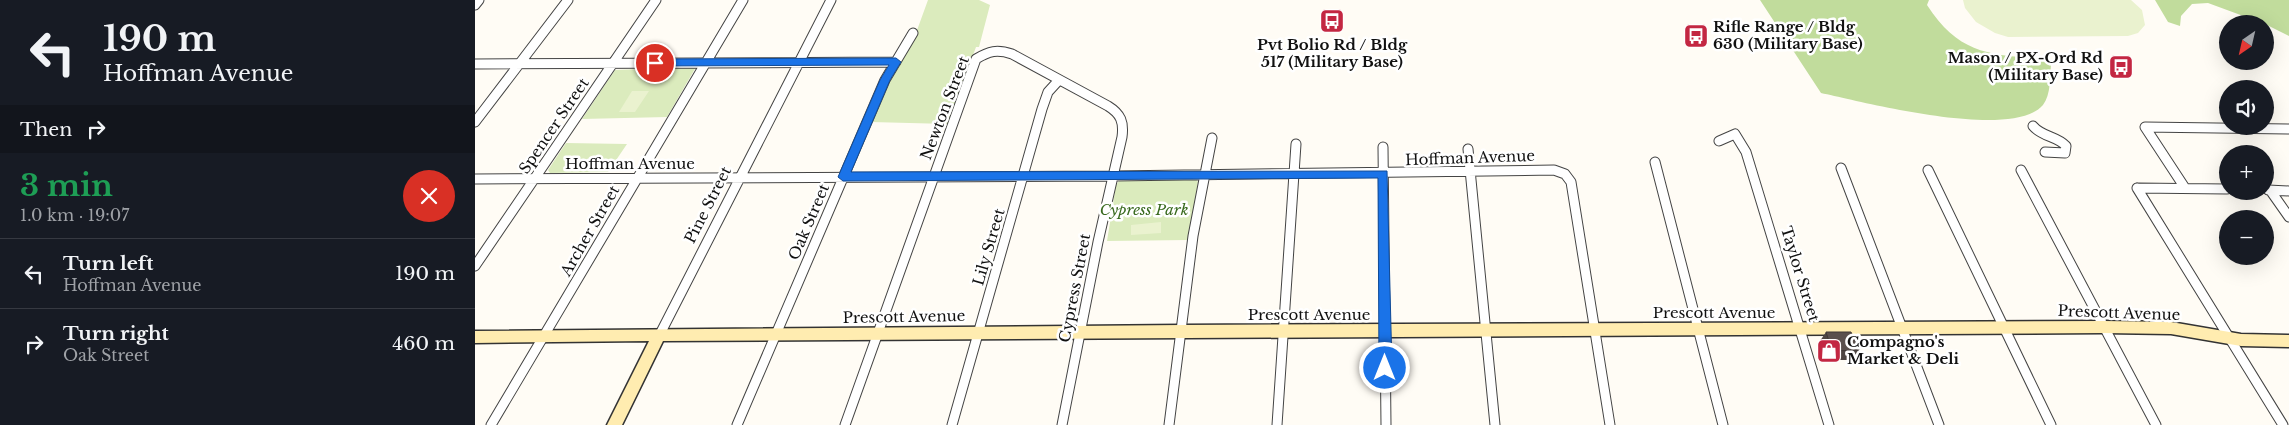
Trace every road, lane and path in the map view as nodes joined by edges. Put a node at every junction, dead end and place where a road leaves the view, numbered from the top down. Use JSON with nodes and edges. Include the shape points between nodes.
{"nodes":[{"id":1,"x":479,"y":0,"type":"edge"},
{"id":2,"x":568,"y":0,"type":"edge"},
{"id":3,"x":656,"y":0,"type":"edge"},
{"id":4,"x":743,"y":0,"type":"edge"},
{"id":5,"x":831,"y":0,"type":"edge"},
{"id":6,"x":475,"y":5,"type":"edge"},
{"id":7,"x":913,"y":33,"type":"dead end"},
{"id":8,"x":799,"y":62,"type":"junction"},
{"id":9,"x":896,"y":62,"type":"junction"},
{"id":10,"x":613,"y":63,"type":"junction"},
{"id":11,"x":706,"y":63,"type":"junction"},
{"id":12,"x":475,"y":64,"type":"edge"},
{"id":13,"x":519,"y":64,"type":"junction"},
{"id":14,"x":1059,"y":80,"type":"junction"},
{"id":15,"x":475,"y":122,"type":"edge"},
{"id":16,"x":2033,"y":126,"type":"dead end"},
{"id":17,"x":2195,"y":128,"type":"joint"},
{"id":18,"x":2289,"y":129,"type":"edge"},
{"id":19,"x":1212,"y":138,"type":"dead end"},
{"id":20,"x":1719,"y":142,"type":"dead end"},
{"id":21,"x":1296,"y":144,"type":"dead end"},
{"id":22,"x":1383,"y":147,"type":"dead end"},
{"id":23,"x":1468,"y":149,"type":"dead end"},
{"id":24,"x":2045,"y":152,"type":"dead end"},
{"id":25,"x":1655,"y":162,"type":"dead end"},
{"id":26,"x":1841,"y":168,"type":"dead end"},
{"id":27,"x":1928,"y":170,"type":"dead end"},
{"id":28,"x":2021,"y":170,"type":"dead end"},
{"id":29,"x":1470,"y":173,"type":"junction"},
{"id":30,"x":1204,"y":174,"type":"junction"},
{"id":31,"x":1294,"y":174,"type":"junction"},
{"id":32,"x":1383,"y":174,"type":"junction"},
{"id":33,"x":1023,"y":176,"type":"junction"},
{"id":34,"x":1114,"y":176,"type":"junction"},
{"id":35,"x":843,"y":177,"type":"junction"},
{"id":36,"x":933,"y":177,"type":"junction"},
{"id":37,"x":535,"y":178,"type":"junction"},
{"id":38,"x":637,"y":178,"type":"junction"},
{"id":39,"x":741,"y":178,"type":"junction"},
{"id":40,"x":475,"y":179,"type":"edge"},
{"id":41,"x":2185,"y":188,"type":"junction"},
{"id":42,"x":2219,"y":189,"type":"edge"},
{"id":43,"x":2274,"y":190,"type":"edge"},
{"id":44,"x":2289,"y":191,"type":"edge"},
{"id":45,"x":2274,"y":199,"type":"edge"},
{"id":46,"x":2289,"y":217,"type":"edge"},
{"id":47,"x":475,"y":266,"type":"edge"},
{"id":48,"x":2004,"y":327,"type":"junction"},
{"id":49,"x":2104,"y":327,"type":"junction"},
{"id":50,"x":1800,"y":328,"type":"junction"},
{"id":51,"x":1902,"y":328,"type":"junction"},
{"id":52,"x":1699,"y":329,"type":"junction"},
{"id":53,"x":1594,"y":330,"type":"junction"},
{"id":54,"x":1182,"y":331,"type":"junction"},
{"id":55,"x":1282,"y":331,"type":"junction"},
{"id":56,"x":1385,"y":331,"type":"junction"},
{"id":57,"x":1486,"y":331,"type":"junction"},
{"id":58,"x":1080,"y":332,"type":"junction"},
{"id":59,"x":979,"y":333,"type":"junction"},
{"id":60,"x":877,"y":334,"type":"junction"},
{"id":61,"x":776,"y":335,"type":"junction"},
{"id":62,"x":659,"y":336,"type":"junction"},
{"id":63,"x":475,"y":337,"type":"edge"},
{"id":64,"x":544,"y":337,"type":"junction"},
{"id":65,"x":2231,"y":339,"type":"junction"},
{"id":66,"x":2289,"y":341,"type":"edge"},
{"id":67,"x":491,"y":425,"type":"edge"},
{"id":68,"x":614,"y":425,"type":"edge"},
{"id":69,"x":737,"y":425,"type":"edge"},
{"id":70,"x":845,"y":425,"type":"edge"},
{"id":71,"x":952,"y":425,"type":"edge"},
{"id":72,"x":1062,"y":425,"type":"edge"},
{"id":73,"x":1169,"y":425,"type":"edge"},
{"id":74,"x":1277,"y":425,"type":"edge"},
{"id":75,"x":1386,"y":425,"type":"edge"},
{"id":76,"x":1495,"y":425,"type":"edge"},
{"id":77,"x":1610,"y":425,"type":"edge"},
{"id":78,"x":1723,"y":425,"type":"edge"},
{"id":79,"x":1829,"y":425,"type":"edge"},
{"id":80,"x":1939,"y":425,"type":"edge"},
{"id":81,"x":2051,"y":425,"type":"edge"},
{"id":82,"x":2156,"y":425,"type":"edge"},
{"id":83,"x":2283,"y":425,"type":"edge"}],
"edges":[{"from":1,"to":6,"type":"street"},
{"from":2,"to":13,"type":"street"},
{"from":3,"to":10,"type":"street","name":"Spencer Street"},
{"from":4,"to":11,"type":"street","name":"Archer Street"},
{"from":5,"to":8,"type":"street","name":"Pine Street"},
{"from":7,"to":9,"type":"street","name":"Oak Street"},
{"from":8,"to":9,"type":"street"},
{"from":8,"to":11,"type":"street"},
{"from":8,"to":39,"type":"street","name":"Pine Street"},
{"from":9,"to":35,"type":"street","name":"Oak Street"},
{"from":10,"to":11,"type":"street"},
{"from":10,"to":13,"type":"street"},
{"from":10,"to":37,"type":"street","name":"Spencer Street"},
{"from":11,"to":38,"type":"street","name":"Archer Street"},
{"from":12,"to":13,"type":"street"},
{"from":13,"to":15,"type":"street"},
{"from":14,"to":33,"type":"street","name":"Lily Street","via":[[1048,92]]},
{"from":14,"to":34,"type":"street","name":"Cypress Street","via":[[1108,106],[1124,121]]},
{"from":14,"to":36,"type":"street","name":"Newton Street","via":[[1003,51],[980,55]]},
{"from":16,"to":24,"type":"street","via":[[2037,131],[2060,139],[2066,146],[2065,153]]},
{"from":17,"to":18,"type":"street"},
{"from":17,"to":41,"type":"street","via":[[2145,127]]},
{"from":19,"to":30,"type":"street"},
{"from":20,"to":50,"type":"street","name":"Taylor Street","via":[[1735,134],[1746,152]]},
{"from":21,"to":31,"type":"street"},
{"from":22,"to":32,"type":"street"},
{"from":23,"to":29,"type":"street"},
{"from":25,"to":52,"type":"street"},
{"from":26,"to":51,"type":"street"},
{"from":27,"to":48,"type":"street"},
{"from":28,"to":49,"type":"street"},
{"from":29,"to":32,"type":"street","name":"Hoffman Avenue"},
{"from":29,"to":53,"type":"street","name":"Hoffman Avenue","via":[[1546,169],[1565,174],[1571,182]]},
{"from":29,"to":57,"type":"street"},
{"from":30,"to":31,"type":"street","name":"Hoffman Avenue"},
{"from":30,"to":34,"type":"street","name":"Hoffman Avenue"},
{"from":30,"to":54,"type":"street"},
{"from":31,"to":32,"type":"street","name":"Hoffman Avenue"},
{"from":31,"to":55,"type":"street"},
{"from":32,"to":56,"type":"street"},
{"from":33,"to":34,"type":"street","name":"Hoffman Avenue"},
{"from":33,"to":36,"type":"street","name":"Hoffman Avenue"},
{"from":33,"to":59,"type":"street","name":"Lily Street"},
{"from":34,"to":58,"type":"street","name":"Cypress Street"},
{"from":35,"to":36,"type":"street","name":"Hoffman Avenue"},
{"from":35,"to":39,"type":"street","name":"Hoffman Avenue"},
{"from":35,"to":61,"type":"street","name":"Oak Street"},
{"from":36,"to":60,"type":"street","name":"Newton Street"},
{"from":37,"to":38,"type":"street","name":"Hoffman Avenue"},
{"from":37,"to":40,"type":"street","name":"Hoffman Avenue"},
{"from":37,"to":47,"type":"street","name":"Spencer Street"},
{"from":38,"to":39,"type":"street","name":"Hoffman Avenue"},
{"from":38,"to":64,"type":"street","name":"Archer Street"},
{"from":39,"to":62,"type":"street","name":"Pine Street"},
{"from":41,"to":42,"type":"street"},
{"from":41,"to":65,"type":"street","via":[[2137,188]]},
{"from":43,"to":44,"type":"street"},
{"from":45,"to":46,"type":"street"},
{"from":48,"to":49,"type":"street","name":"Prescott Avenue"},
{"from":48,"to":51,"type":"street","name":"Prescott Avenue"},
{"from":48,"to":81,"type":"street"},
{"from":49,"to":65,"type":"street","name":"Prescott Avenue","via":[[2171,328]]},
{"from":49,"to":82,"type":"street"},
{"from":50,"to":51,"type":"street","name":"Prescott Avenue"},
{"from":50,"to":52,"type":"street","name":"Prescott Avenue"},
{"from":50,"to":79,"type":"street","name":"Taylor Street"},
{"from":51,"to":80,"type":"street"},
{"from":52,"to":53,"type":"street","name":"Prescott Avenue"},
{"from":52,"to":78,"type":"street"},
{"from":53,"to":57,"type":"street","name":"Prescott Avenue"},
{"from":53,"to":77,"type":"street"},
{"from":54,"to":55,"type":"street","name":"Prescott Avenue"},
{"from":54,"to":58,"type":"street","name":"Prescott Avenue"},
{"from":54,"to":73,"type":"street"},
{"from":55,"to":56,"type":"street","name":"Prescott Avenue"},
{"from":55,"to":74,"type":"street"},
{"from":56,"to":57,"type":"street","name":"Prescott Avenue"},
{"from":56,"to":75,"type":"street"},
{"from":57,"to":76,"type":"street"},
{"from":58,"to":59,"type":"street","name":"Prescott Avenue"},
{"from":58,"to":72,"type":"street","name":"Cypress Street"},
{"from":59,"to":60,"type":"street","name":"Prescott Avenue"},
{"from":59,"to":71,"type":"street","name":"Lily Street"},
{"from":60,"to":61,"type":"street","name":"Prescott Avenue"},
{"from":60,"to":70,"type":"street","name":"Newton Street"},
{"from":61,"to":62,"type":"street","name":"Prescott Avenue"},
{"from":61,"to":69,"type":"street","name":"Oak Street"},
{"from":62,"to":64,"type":"street","name":"Prescott Avenue"},
{"from":62,"to":68,"type":"street","name":"Pine Street"},
{"from":63,"to":64,"type":"street","name":"Prescott Avenue"},
{"from":64,"to":67,"type":"street","name":"Archer Street"},
{"from":65,"to":66,"type":"street","name":"Prescott Avenue"},
{"from":65,"to":83,"type":"street"}]}
